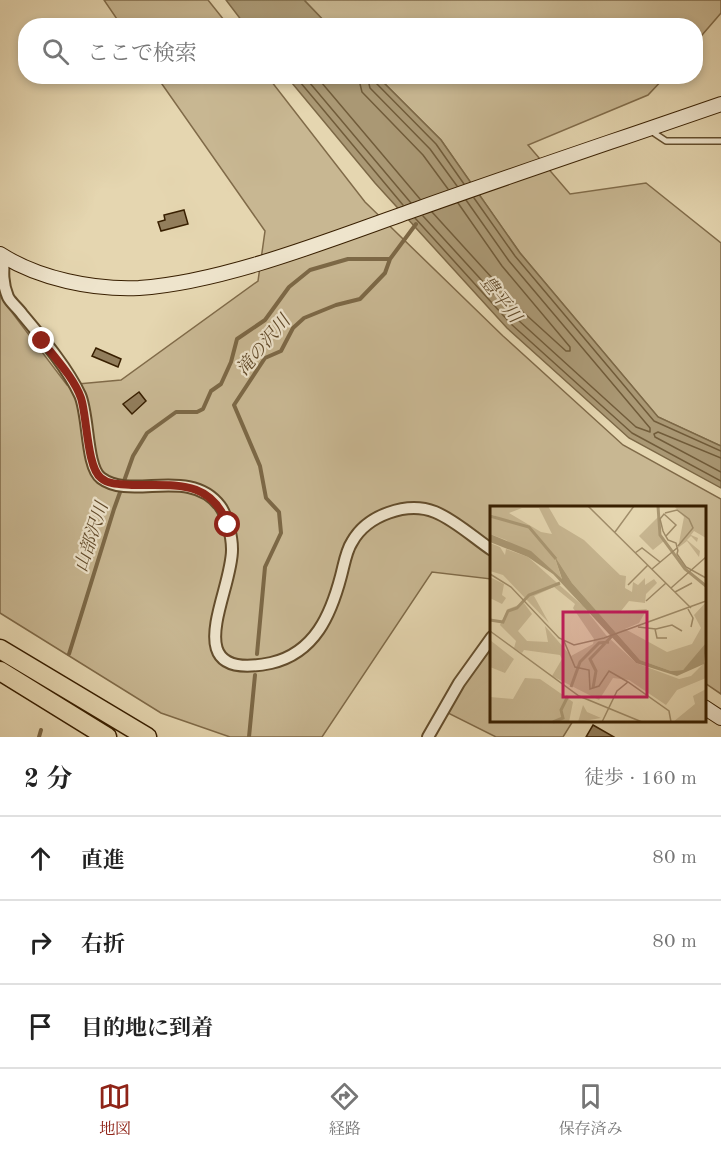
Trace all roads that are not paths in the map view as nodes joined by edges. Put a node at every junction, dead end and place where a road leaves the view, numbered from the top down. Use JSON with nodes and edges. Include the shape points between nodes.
{"nodes":[{"id":1,"x":721,"y":104,"type":"edge"},
{"id":2,"x":647,"y":129,"type":"junction"},
{"id":3,"x":721,"y":141,"type":"edge"},
{"id":4,"x":2,"y":256,"type":"edge"},
{"id":5,"x":490,"y":549,"type":"edge"},
{"id":6,"x":490,"y":640,"type":"edge"},
{"id":7,"x":0,"y":649,"type":"edge"},
{"id":8,"x":0,"y":671,"type":"edge"},
{"id":9,"x":706,"y":708,"type":"edge"},
{"id":10,"x":721,"y":718,"type":"edge"},
{"id":11,"x":107,"y":737,"type":"edge"},
{"id":12,"x":147,"y":737,"type":"edge"},
{"id":13,"x":428,"y":737,"type":"edge"}],
"edges":[{"from":1,"to":2,"type":"street"},
{"from":2,"to":3,"type":"lane","via":[[666,141]]},
{"from":2,"to":4,"type":"street","via":[[355,231],[205,277],[138,288],[92,285],[42,273]]},
{"from":4,"to":5,"type":"street","via":[[2,279],[8,299],[80,396],[92,464],[99,477],[121,484],[190,486],[221,506],[232,549],[213,635],[220,655],[229,662],[245,666],[273,662],[311,641],[330,613],[352,542],[378,517],[418,508],[436,512]]},
{"from":6,"to":13,"type":"street"},
{"from":7,"to":12,"type":"highway"},
{"from":8,"to":11,"type":"highway"},
{"from":9,"to":10,"type":"street"}]}
